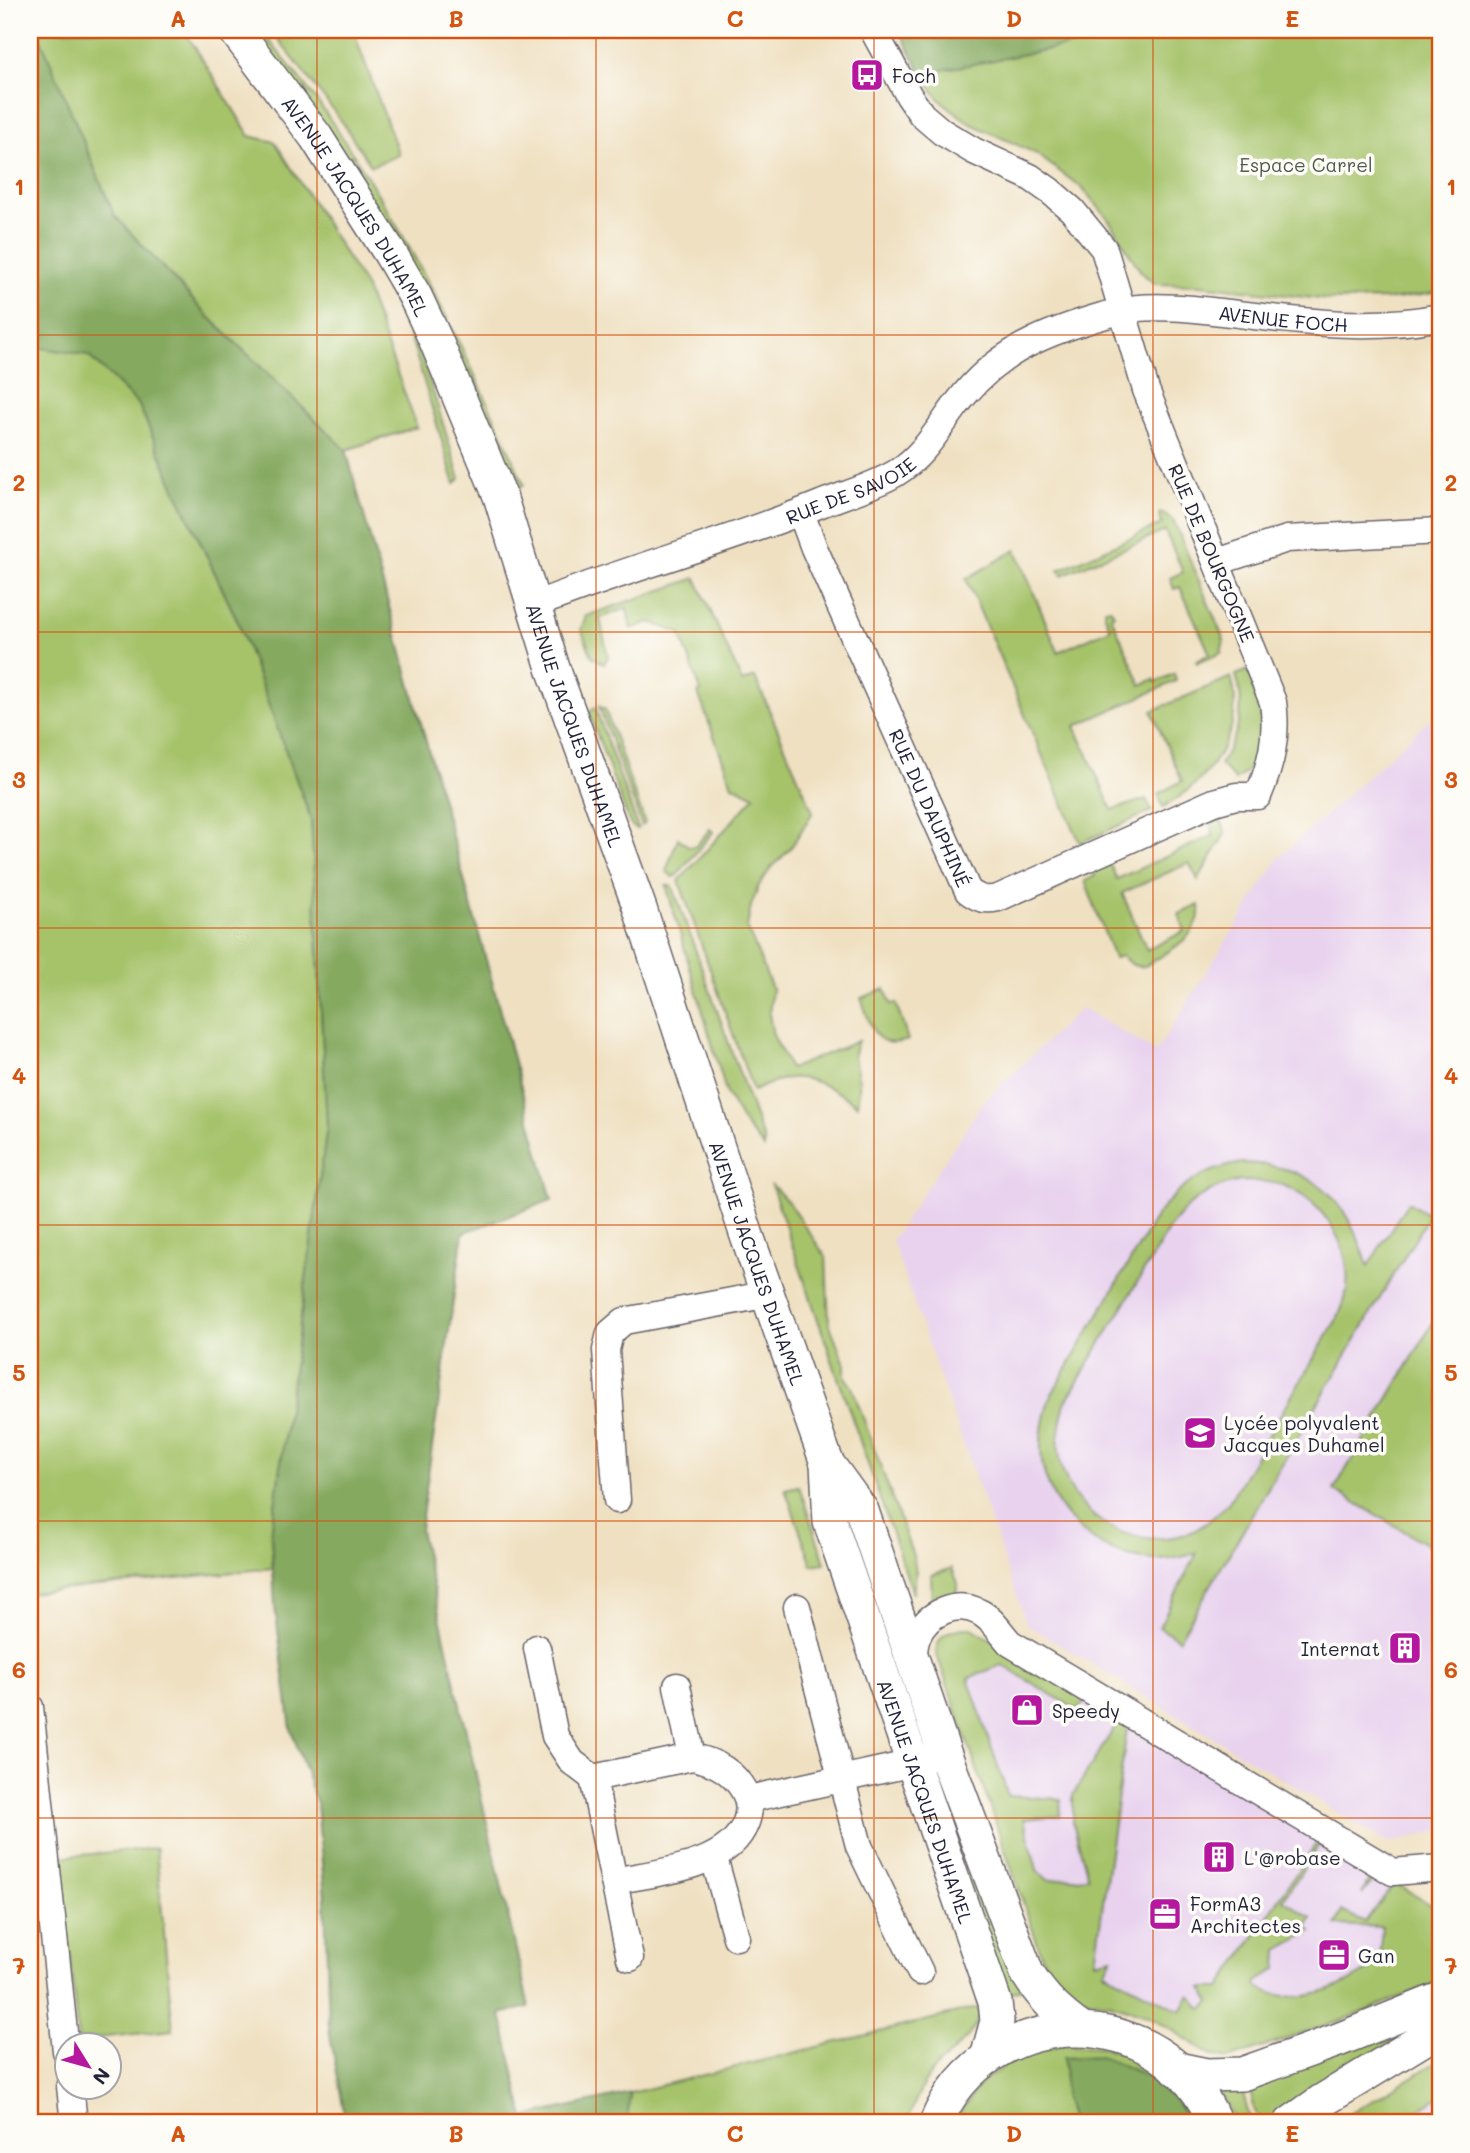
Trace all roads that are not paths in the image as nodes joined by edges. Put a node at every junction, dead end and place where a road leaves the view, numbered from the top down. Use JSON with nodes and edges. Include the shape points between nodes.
{"nodes":[{"id":1,"x":235,"y":30,"type":"edge"},
{"id":2,"x":873,"y":30,"type":"edge"},
{"id":3,"x":1124,"y":310,"type":"junction"},
{"id":4,"x":1440,"y":317,"type":"edge"},
{"id":5,"x":801,"y":513,"type":"junction"},
{"id":6,"x":1440,"y":531,"type":"edge"},
{"id":7,"x":1217,"y":562,"type":"junction"},
{"id":8,"x":535,"y":605,"type":"junction"},
{"id":9,"x":1258,"y":796,"type":"joint"},
{"id":10,"x":770,"y":1294,"type":"junction"},
{"id":11,"x":827,"y":1463,"type":"junction"},
{"id":12,"x":617,"y":1500,"type":"dead end"},
{"id":13,"x":797,"y":1607,"type":"dead end"},
{"id":14,"x":537,"y":1648,"type":"dead end"},
{"id":15,"x":913,"y":1663,"type":"junction"},
{"id":16,"x":677,"y":1686,"type":"dead end"},
{"id":17,"x":30,"y":1707,"type":"edge"},
{"id":18,"x":692,"y":1757,"type":"junction"},
{"id":19,"x":929,"y":1757,"type":"junction"},
{"id":20,"x":593,"y":1778,"type":"junction"},
{"id":21,"x":843,"y":1779,"type":"junction"},
{"id":22,"x":749,"y":1799,"type":"junction"},
{"id":23,"x":714,"y":1857,"type":"junction"},
{"id":24,"x":1436,"y":1875,"type":"edge"},
{"id":25,"x":614,"y":1881,"type":"junction"},
{"id":26,"x":736,"y":1937,"type":"dead end"},
{"id":27,"x":630,"y":1958,"type":"dead end"},
{"id":28,"x":920,"y":1972,"type":"dead end"},
{"id":29,"x":1440,"y":2000,"type":"edge"},
{"id":30,"x":1081,"y":2029,"type":"junction"},
{"id":31,"x":1440,"y":2029,"type":"edge"},
{"id":32,"x":64,"y":2030,"type":"edge"},
{"id":33,"x":987,"y":2058,"type":"junction"},
{"id":34,"x":1177,"y":2069,"type":"junction"},
{"id":35,"x":71,"y":2100,"type":"edge"},
{"id":36,"x":74,"y":2123,"type":"edge"},
{"id":37,"x":936,"y":2123,"type":"edge"},
{"id":38,"x":1215,"y":2123,"type":"edge"},
{"id":39,"x":1291,"y":2123,"type":"edge"}],
"edges":[{"from":1,"to":8,"type":"main road","name":"AVENUE JACQUES DUHAMEL","via":[[316,137],[415,296],[500,496]]},
{"from":2,"to":3,"type":"street","name":"RUE DE BOURGOGNE","via":[[922,114],[974,151],[1030,177],[1092,231],[1109,258]]},
{"from":3,"to":4,"type":"street","name":"AVENUE FOCH","via":[[1194,309],[1374,326]]},
{"from":3,"to":5,"type":"street","name":"RUE DE SAVOIE","via":[[1054,331],[1003,357],[981,375],[915,459],[896,473]]},
{"from":3,"to":7,"type":"street","name":"RUE DE BOURGOGNE","via":[[1146,390]]},
{"from":5,"to":8,"type":"street","name":"RUE DE SAVOIE"},
{"from":5,"to":9,"type":"street","name":"RUE DU DAUPHINÉ","via":[[952,856],[975,897],[998,898],[1214,802]]},
{"from":6,"to":7,"type":"street","via":[[1287,539]]},
{"from":7,"to":9,"type":"street","name":"RUE DE BOURGOGNE","via":[[1273,702],[1272,755]]},
{"from":8,"to":10,"type":"main road","name":"AVENUE JACQUES DUHAMEL"},
{"from":10,"to":11,"type":"main road","name":"AVENUE JACQUES DUHAMEL"},
{"from":10,"to":12,"type":"street","via":[[624,1321],[610,1333],[606,1350]]},
{"from":11,"to":15,"type":"main road","name":"AVENUE JACQUES DUHAMEL","via":[[862,1511]]},
{"from":11,"to":19,"type":"main road","name":"AVENUE JACQUES DUHAMEL","via":[[830,1522]]},
{"from":13,"to":21,"type":"street"},
{"from":14,"to":20,"type":"street","via":[[555,1736],[572,1762]]},
{"from":15,"to":19,"type":"main road","name":"AVENUE JACQUES DUHAMEL"},
{"from":15,"to":24,"type":"street","name":"AVENUE JACQUES DUHAMEL","via":[[916,1638],[934,1615],[952,1608],[980,1612],[1010,1643],[1393,1872]]},
{"from":16,"to":18,"type":"street"},
{"from":17,"to":32,"type":"street"},
{"from":18,"to":20,"type":"street"},
{"from":18,"to":22,"type":"street","via":[[729,1772]]},
{"from":19,"to":21,"type":"street"},
{"from":19,"to":30,"type":"main road","name":"AVENUE JACQUES DUHAMEL","via":[[1027,1973],[1052,2007]]},
{"from":19,"to":33,"type":"main road","name":"AVENUE JACQUES DUHAMEL","via":[[995,2002],[997,2021]]},
{"from":20,"to":25,"type":"street"},
{"from":21,"to":22,"type":"street"},
{"from":21,"to":28,"type":"street","via":[[859,1846]]},
{"from":22,"to":23,"type":"street","via":[[740,1834]]},
{"from":23,"to":25,"type":"street"},
{"from":23,"to":26,"type":"street"},
{"from":25,"to":27,"type":"street"},
{"from":29,"to":34,"type":"main road","via":[[1242,2074],[1206,2075]]},
{"from":30,"to":33,"type":"main road","via":[[1031,2036]]},
{"from":30,"to":34,"type":"main road","via":[[1127,2038]]},
{"from":31,"to":39,"type":"main road"},
{"from":33,"to":37,"type":"main road","via":[[959,2084]]},
{"from":34,"to":38,"type":"main road","via":[[1202,2097]]},
{"from":35,"to":36,"type":"street"}]}
